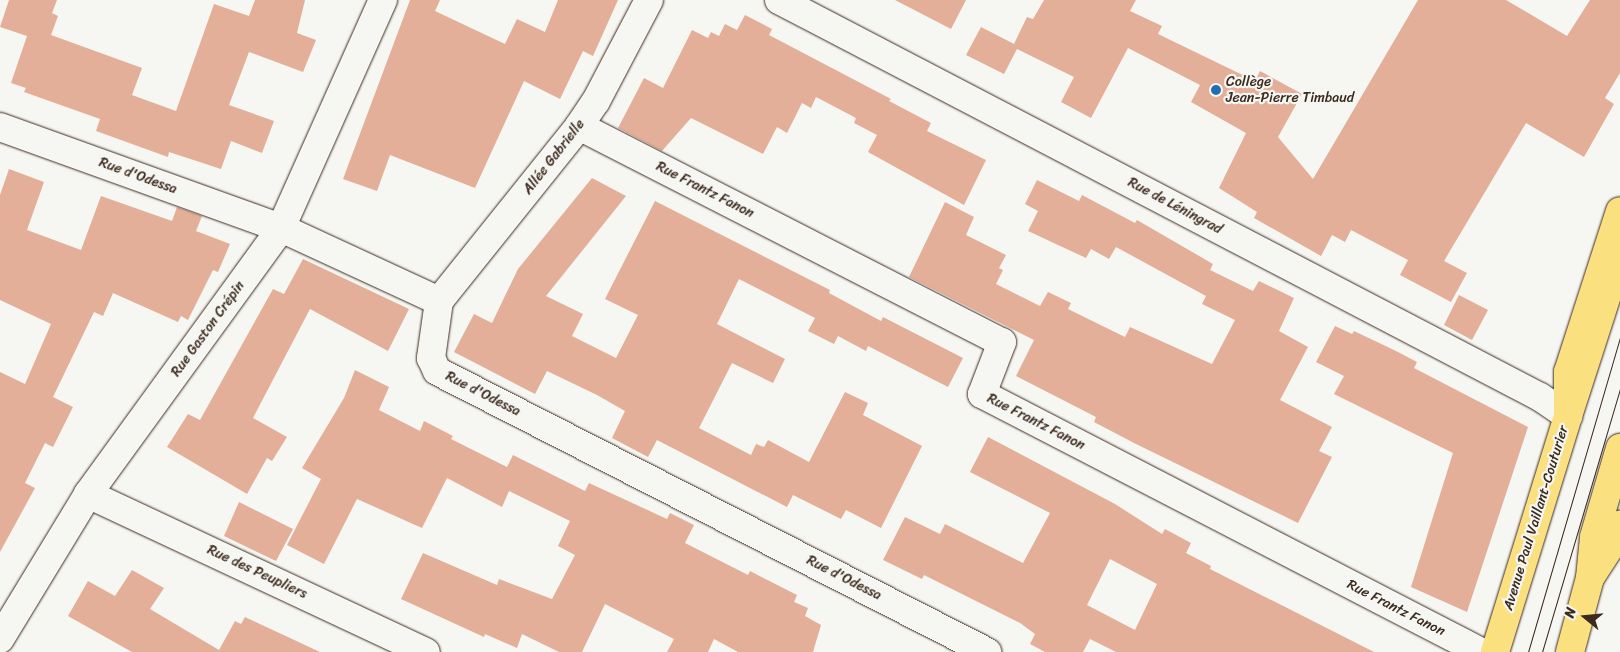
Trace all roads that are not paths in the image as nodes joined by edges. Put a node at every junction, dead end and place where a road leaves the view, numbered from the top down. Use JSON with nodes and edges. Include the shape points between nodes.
{"nodes":[{"id":1,"x":383,"y":0,"type":"edge"},
{"id":2,"x":649,"y":0,"type":"edge"},
{"id":3,"x":779,"y":0,"type":"edge"},
{"id":4,"x":579,"y":126,"type":"junction"},
{"id":5,"x":0,"y":127,"type":"edge"},
{"id":6,"x":1620,"y":211,"type":"edge"},
{"id":7,"x":281,"y":228,"type":"junction"},
{"id":8,"x":1620,"y":255,"type":"edge"},
{"id":9,"x":439,"y":301,"type":"junction"},
{"id":10,"x":1568,"y":416,"type":"junction"},
{"id":11,"x":1620,"y":448,"type":"edge"},
{"id":12,"x":88,"y":494,"type":"junction"},
{"id":13,"x":1620,"y":525,"type":"edge"},
{"id":14,"x":1590,"y":578,"type":"junction"},
{"id":15,"x":0,"y":639,"type":"edge"},
{"id":16,"x":384,"y":643,"type":"edge"},
{"id":17,"x":426,"y":652,"type":"edge"},
{"id":18,"x":988,"y":652,"type":"edge"},
{"id":19,"x":1481,"y":652,"type":"edge"},
{"id":20,"x":1495,"y":652,"type":"edge"},
{"id":21,"x":1570,"y":652,"type":"edge"}],
"edges":[{"from":1,"to":7,"type":"street","name":"Rue Gaston Crépin"},
{"from":2,"to":4,"type":"street","name":"Allée Gabrielle","via":[[596,101]]},
{"from":3,"to":10,"type":"street","name":"Rue de Léningrad","via":[[1540,397]]},
{"from":4,"to":9,"type":"street","name":"Allée Gabrielle"},
{"from":4,"to":19,"type":"street","name":"Rue Frantz Fanon","via":[[1002,342],[982,394]]},
{"from":5,"to":7,"type":"street","name":"Rue d'Odessa"},
{"from":6,"to":10,"type":"main road","name":"Avenue Paul Vaillant-Couturier","via":[[1568,372]]},
{"from":7,"to":9,"type":"street","name":"Rue d'Odessa"},
{"from":7,"to":12,"type":"street","name":"Rue Gaston Crépin"},
{"from":8,"to":10,"type":"main road"},
{"from":9,"to":18,"type":"street","name":"Rue d'Odessa","via":[[431,358],[437,371]]},
{"from":10,"to":20,"type":"main road","name":"Avenue Paul Vaillant-Couturier"},
{"from":11,"to":14,"type":"main road","via":[[1594,537]]},
{"from":12,"to":15,"type":"street","name":"Rue Gaston Crépin"},
{"from":12,"to":16,"type":"street","name":"Rue des Peupliers"},
{"from":13,"to":14,"type":"main road","via":[[1616,538]]},
{"from":14,"to":21,"type":"main road"},
{"from":16,"to":17,"type":"street","name":"Rue des Peupliers"}]}
